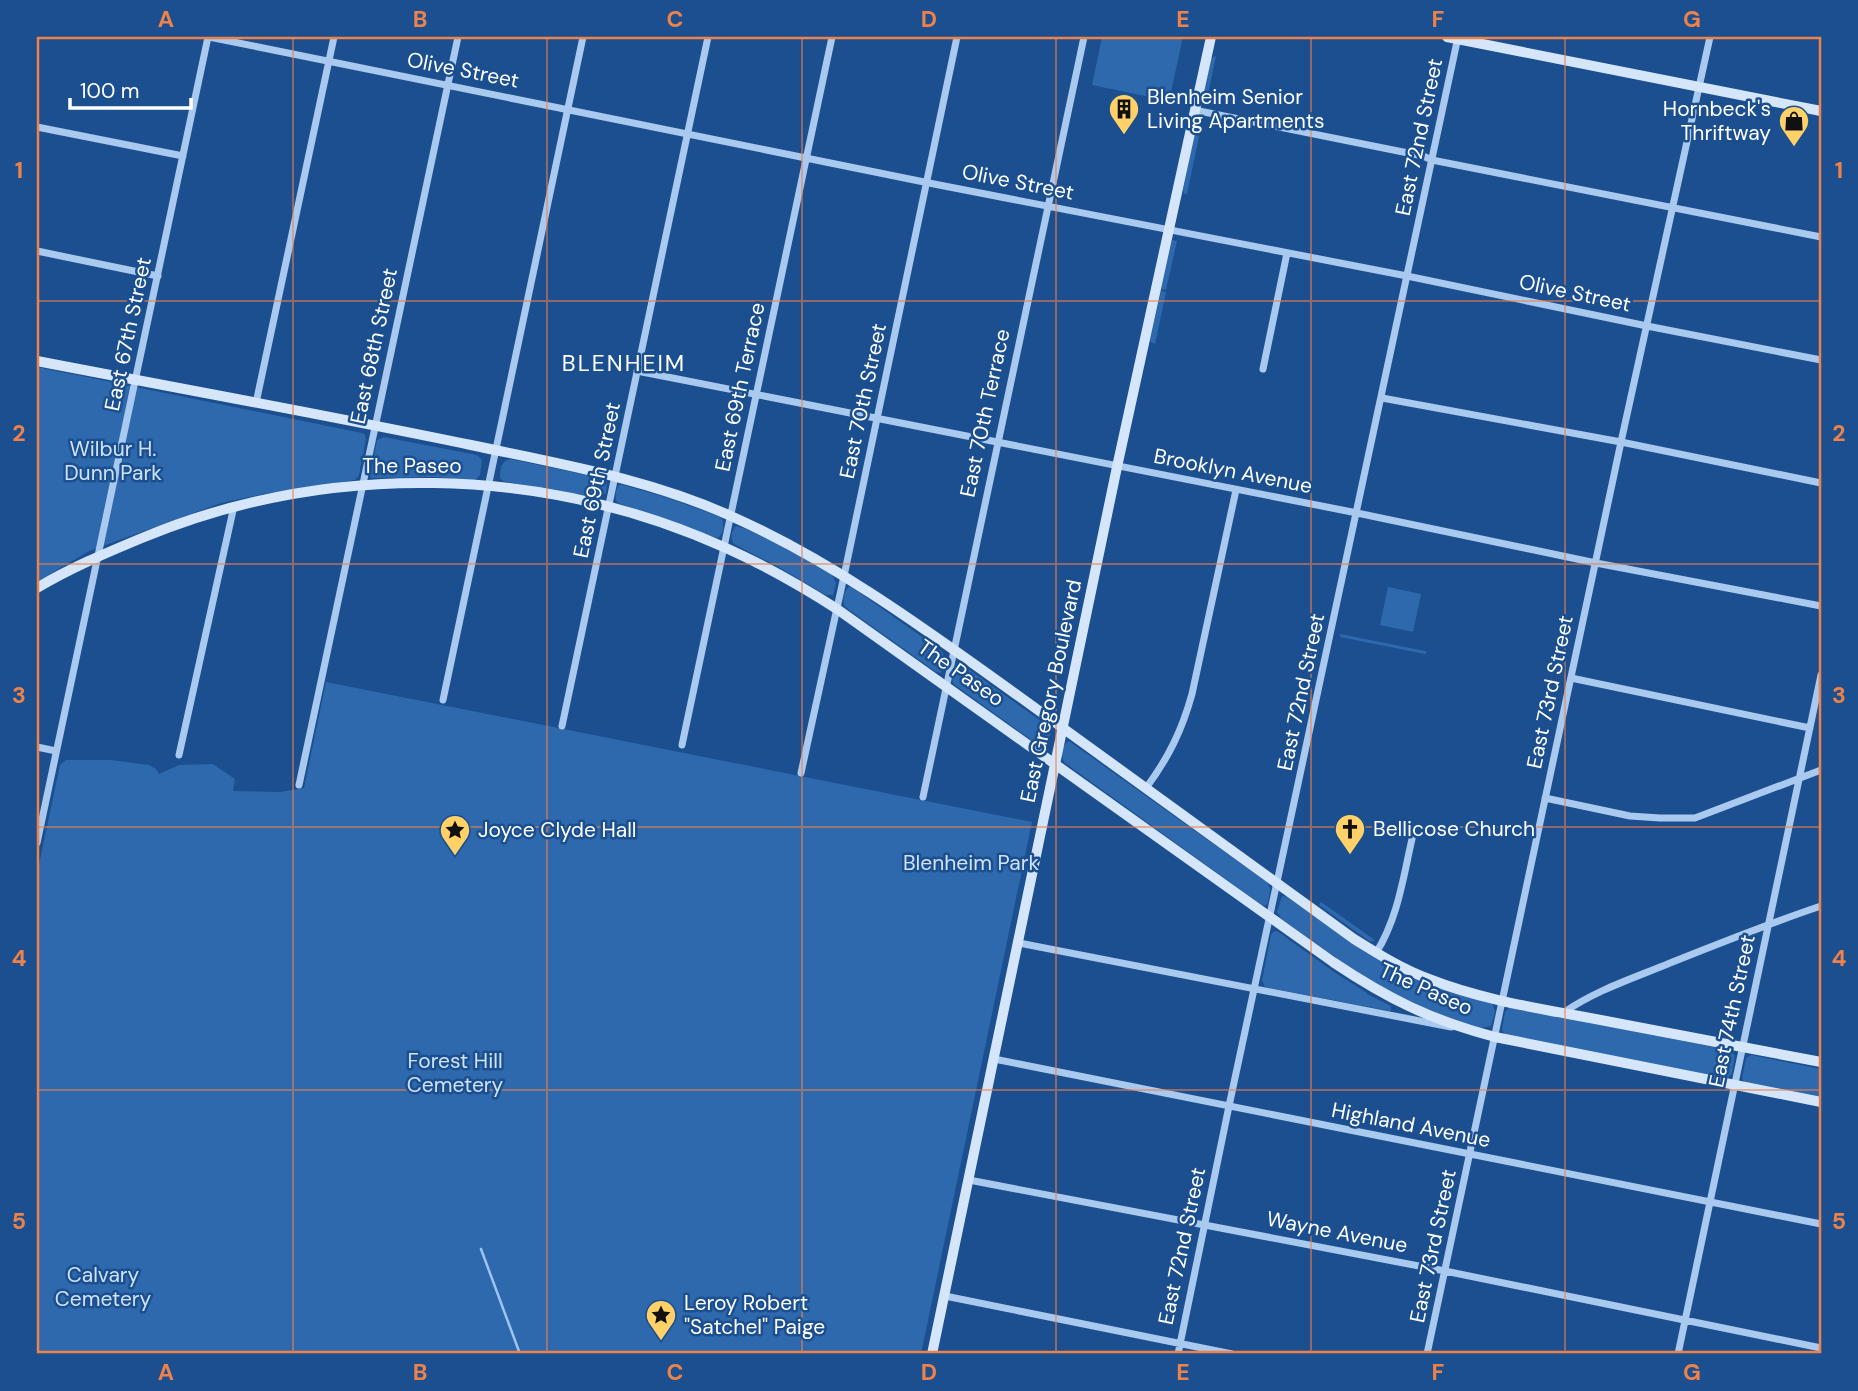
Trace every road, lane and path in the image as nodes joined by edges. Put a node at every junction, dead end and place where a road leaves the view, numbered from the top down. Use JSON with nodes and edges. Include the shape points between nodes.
{"nodes":[{"id":1,"x":209,"y":37,"type":"edge"},
{"id":2,"x":334,"y":37,"type":"edge"},
{"id":3,"x":457,"y":37,"type":"edge"},
{"id":4,"x":583,"y":37,"type":"edge"},
{"id":5,"x":708,"y":37,"type":"edge"},
{"id":6,"x":832,"y":37,"type":"edge"},
{"id":7,"x":957,"y":37,"type":"edge"},
{"id":8,"x":1084,"y":37,"type":"edge"},
{"id":9,"x":1211,"y":37,"type":"edge"},
{"id":10,"x":1454,"y":37,"type":"edge"},
{"id":11,"x":1710,"y":37,"type":"edge"},
{"id":12,"x":328,"y":62,"type":"junction"},
{"id":13,"x":447,"y":85,"type":"junction"},
{"id":14,"x":1700,"y":87,"type":"junction"},
{"id":15,"x":567,"y":108,"type":"junction"},
{"id":16,"x":1194,"y":110,"type":"junction"},
{"id":17,"x":1821,"y":111,"type":"edge"},
{"id":18,"x":37,"y":128,"type":"edge"},
{"id":19,"x":688,"y":134,"type":"junction"},
{"id":20,"x":183,"y":156,"type":"junction"},
{"id":21,"x":806,"y":158,"type":"junction"},
{"id":22,"x":1432,"y":160,"type":"junction"},
{"id":23,"x":927,"y":183,"type":"junction"},
{"id":24,"x":1048,"y":206,"type":"junction"},
{"id":25,"x":1674,"y":207,"type":"junction"},
{"id":26,"x":1168,"y":230,"type":"junction"},
{"id":27,"x":1821,"y":237,"type":"edge"},
{"id":28,"x":37,"y":251,"type":"edge"},
{"id":29,"x":1287,"y":253,"type":"junction"},
{"id":30,"x":158,"y":276,"type":"junction"},
{"id":31,"x":1407,"y":276,"type":"junction"},
{"id":32,"x":1647,"y":326,"type":"junction"},
{"id":33,"x":1821,"y":360,"type":"edge"},
{"id":34,"x":37,"y":361,"type":"edge"},
{"id":35,"x":1263,"y":369,"type":"dead end"},
{"id":36,"x":638,"y":371,"type":"junction"},
{"id":37,"x":136,"y":380,"type":"junction"},
{"id":38,"x":755,"y":395,"type":"junction"},
{"id":39,"x":1381,"y":398,"type":"junction"},
{"id":40,"x":256,"y":403,"type":"junction"},
{"id":41,"x":877,"y":419,"type":"junction"},
{"id":42,"x":376,"y":425,"type":"junction"},
{"id":43,"x":1621,"y":442,"type":"junction"},
{"id":44,"x":997,"y":443,"type":"junction"},
{"id":45,"x":496,"y":451,"type":"junction"},
{"id":46,"x":1117,"y":467,"type":"junction"},
{"id":47,"x":615,"y":476,"type":"junction"},
{"id":48,"x":1821,"y":483,"type":"edge"},
{"id":49,"x":362,"y":484,"type":"junction"},
{"id":50,"x":488,"y":485,"type":"junction"},
{"id":51,"x":1236,"y":490,"type":"junction"},
{"id":52,"x":234,"y":506,"type":"junction"},
{"id":53,"x":609,"y":507,"type":"junction"},
{"id":54,"x":1357,"y":513,"type":"junction"},
{"id":55,"x":731,"y":515,"type":"junction"},
{"id":56,"x":724,"y":547,"type":"junction"},
{"id":57,"x":98,"y":556,"type":"junction"},
{"id":58,"x":1596,"y":564,"type":"junction"},
{"id":59,"x":844,"y":576,"type":"junction"},
{"id":60,"x":37,"y":588,"type":"edge"},
{"id":61,"x":1821,"y":606,"type":"edge"},
{"id":62,"x":837,"y":609,"type":"junction"},
{"id":63,"x":953,"y":649,"type":"junction"},
{"id":64,"x":1821,"y":675,"type":"edge"},
{"id":65,"x":1571,"y":678,"type":"junction"},
{"id":66,"x":946,"y":685,"type":"junction"},
{"id":67,"x":443,"y":700,"type":"dead end"},
{"id":68,"x":562,"y":726,"type":"dead end"},
{"id":69,"x":1063,"y":727,"type":"junction"},
{"id":70,"x":1810,"y":728,"type":"junction"},
{"id":71,"x":682,"y":746,"type":"dead end"},
{"id":72,"x":37,"y":747,"type":"edge"},
{"id":73,"x":56,"y":751,"type":"junction"},
{"id":74,"x":179,"y":755,"type":"dead end"},
{"id":75,"x":1055,"y":764,"type":"junction"},
{"id":76,"x":1821,"y":770,"type":"edge"},
{"id":77,"x":801,"y":773,"type":"dead end"},
{"id":78,"x":1799,"y":778,"type":"junction"},
{"id":79,"x":299,"y":785,"type":"dead end"},
{"id":80,"x":1146,"y":788,"type":"junction"},
{"id":81,"x":922,"y":797,"type":"dead end"},
{"id":82,"x":1545,"y":799,"type":"junction"},
{"id":83,"x":1412,"y":839,"type":"dead end"},
{"id":84,"x":37,"y":843,"type":"edge"},
{"id":85,"x":1278,"y":883,"type":"junction"},
{"id":86,"x":1821,"y":906,"type":"edge"},
{"id":87,"x":1270,"y":917,"type":"junction"},
{"id":88,"x":1768,"y":924,"type":"junction"},
{"id":89,"x":1018,"y":943,"type":"junction"},
{"id":90,"x":1376,"y":953,"type":"junction"},
{"id":91,"x":1254,"y":989,"type":"junction"},
{"id":92,"x":1502,"y":1000,"type":"junction"},
{"id":93,"x":1563,"y":1013,"type":"junction"},
{"id":94,"x":1473,"y":1031,"type":"junction"},
{"id":95,"x":1495,"y":1037,"type":"junction"},
{"id":96,"x":1743,"y":1047,"type":"junction"},
{"id":97,"x":994,"y":1059,"type":"junction"},
{"id":98,"x":1821,"y":1062,"type":"edge"},
{"id":99,"x":1735,"y":1084,"type":"junction"},
{"id":100,"x":1821,"y":1102,"type":"edge"},
{"id":101,"x":1229,"y":1106,"type":"junction"},
{"id":102,"x":1470,"y":1154,"type":"junction"},
{"id":103,"x":969,"y":1180,"type":"junction"},
{"id":104,"x":1710,"y":1202,"type":"junction"},
{"id":105,"x":1821,"y":1224,"type":"edge"},
{"id":106,"x":1204,"y":1225,"type":"junction"},
{"id":107,"x":1446,"y":1271,"type":"junction"},
{"id":108,"x":945,"y":1296,"type":"junction"},
{"id":109,"x":1685,"y":1320,"type":"junction"},
{"id":110,"x":1180,"y":1344,"type":"junction"},
{"id":111,"x":1821,"y":1348,"type":"edge"},
{"id":112,"x":932,"y":1354,"type":"edge"},
{"id":113,"x":1178,"y":1354,"type":"edge"},
{"id":114,"x":1232,"y":1354,"type":"edge"},
{"id":115,"x":1427,"y":1354,"type":"edge"},
{"id":116,"x":1678,"y":1354,"type":"edge"}],
"edges":[{"from":1,"to":12,"type":"street","name":"Olive Street"},
{"from":1,"to":20,"type":"street","name":"East 67th Street"},
{"from":2,"to":12,"type":"street"},
{"from":3,"to":13,"type":"street","name":"East 68th Street"},
{"from":4,"to":15,"type":"street"},
{"from":5,"to":19,"type":"street","name":"East 69th Street"},
{"from":6,"to":21,"type":"street","name":"East 69th Terrace"},
{"from":7,"to":23,"type":"street","name":"East 70th Street"},
{"from":8,"to":24,"type":"street","name":"East 70th Terrace"},
{"from":9,"to":16,"type":"main road","name":"East Gregory Boulevard"},
{"from":10,"to":14,"type":"main road"},
{"from":10,"to":22,"type":"street","name":"East 72nd Street"},
{"from":11,"to":14,"type":"street","name":"East 73rd Street"},
{"from":12,"to":13,"type":"street","name":"Olive Street"},
{"from":12,"to":40,"type":"street"},
{"from":13,"to":15,"type":"street","name":"Olive Street"},
{"from":13,"to":42,"type":"street","name":"East 68th Street"},
{"from":14,"to":17,"type":"main road"},
{"from":14,"to":25,"type":"street","name":"East 73rd Street"},
{"from":15,"to":19,"type":"street","name":"Olive Street"},
{"from":15,"to":45,"type":"street"},
{"from":16,"to":22,"type":"street"},
{"from":16,"to":26,"type":"main road","name":"East Gregory Boulevard"},
{"from":18,"to":20,"type":"street"},
{"from":19,"to":21,"type":"street","name":"Olive Street"},
{"from":19,"to":36,"type":"street","name":"East 69th Street"},
{"from":20,"to":30,"type":"street","name":"East 67th Street"},
{"from":21,"to":23,"type":"street","name":"Olive Street"},
{"from":21,"to":38,"type":"street","name":"East 69th Terrace"},
{"from":22,"to":25,"type":"street"},
{"from":22,"to":31,"type":"street","name":"East 72nd Street"},
{"from":23,"to":24,"type":"street","name":"Olive Street"},
{"from":23,"to":41,"type":"street","name":"East 70th Street"},
{"from":24,"to":26,"type":"street","name":"Olive Street"},
{"from":24,"to":44,"type":"street","name":"East 70th Terrace"},
{"from":25,"to":27,"type":"street"},
{"from":25,"to":32,"type":"street","name":"East 73rd Street"},
{"from":26,"to":29,"type":"street","name":"Olive Street"},
{"from":26,"to":46,"type":"main road","name":"East Gregory Boulevard"},
{"from":28,"to":30,"type":"street"},
{"from":29,"to":31,"type":"street","name":"Olive Street"},
{"from":29,"to":35,"type":"street"},
{"from":30,"to":37,"type":"street","name":"East 67th Street"},
{"from":31,"to":32,"type":"street","name":"Olive Street"},
{"from":31,"to":39,"type":"street","name":"East 72nd Street"},
{"from":32,"to":33,"type":"street","name":"Olive Street"},
{"from":32,"to":43,"type":"street","name":"East 73rd Street"},
{"from":34,"to":37,"type":"main road","name":"The Paseo"},
{"from":36,"to":38,"type":"street","name":"Brooklyn Avenue"},
{"from":36,"to":47,"type":"street","name":"East 69th Street"},
{"from":37,"to":40,"type":"main road","name":"The Paseo"},
{"from":37,"to":57,"type":"street","name":"East 67th Street"},
{"from":38,"to":41,"type":"street","name":"Brooklyn Avenue"},
{"from":38,"to":55,"type":"street","name":"East 69th Terrace"},
{"from":39,"to":43,"type":"street"},
{"from":39,"to":54,"type":"street","name":"East 72nd Street"},
{"from":40,"to":42,"type":"main road","name":"The Paseo"},
{"from":41,"to":44,"type":"street","name":"Brooklyn Avenue"},
{"from":41,"to":59,"type":"street","name":"East 70th Street"},
{"from":42,"to":45,"type":"main road","name":"The Paseo"},
{"from":42,"to":49,"type":"street","name":"East 68th Street"},
{"from":43,"to":48,"type":"street"},
{"from":43,"to":58,"type":"street","name":"East 73rd Street"},
{"from":44,"to":46,"type":"street","name":"Brooklyn Avenue"},
{"from":44,"to":63,"type":"street","name":"East 70th Terrace"},
{"from":45,"to":47,"type":"main road","name":"The Paseo"},
{"from":45,"to":50,"type":"street"},
{"from":46,"to":51,"type":"street","name":"Brooklyn Avenue"},
{"from":46,"to":69,"type":"main road","name":"East Gregory Boulevard"},
{"from":47,"to":53,"type":"street","name":"East 69th Street"},
{"from":47,"to":55,"type":"main road","name":"The Paseo"},
{"from":49,"to":50,"type":"main road","name":"The Paseo"},
{"from":49,"to":52,"type":"main road","name":"The Paseo"},
{"from":49,"to":79,"type":"street","name":"East 68th Street"},
{"from":50,"to":53,"type":"main road","name":"The Paseo"},
{"from":50,"to":67,"type":"street"},
{"from":51,"to":54,"type":"street","name":"Brooklyn Avenue"},
{"from":51,"to":80,"type":"street","via":[[1192,694],[1178,736]]},
{"from":52,"to":57,"type":"main road","name":"The Paseo"},
{"from":52,"to":74,"type":"street"},
{"from":53,"to":56,"type":"main road","name":"The Paseo"},
{"from":53,"to":68,"type":"street","name":"East 69th Street"},
{"from":54,"to":58,"type":"street","name":"Brooklyn Avenue"},
{"from":54,"to":85,"type":"street","name":"East 72nd Street"},
{"from":55,"to":56,"type":"street","name":"East 69th Terrace"},
{"from":55,"to":59,"type":"main road","name":"The Paseo"},
{"from":56,"to":62,"type":"main road","name":"The Paseo"},
{"from":56,"to":71,"type":"street","name":"East 69th Terrace"},
{"from":57,"to":60,"type":"main road","name":"The Paseo"},
{"from":57,"to":73,"type":"street","name":"East 67th Street"},
{"from":58,"to":61,"type":"street","name":"Brooklyn Avenue"},
{"from":58,"to":65,"type":"street","name":"East 73rd Street"},
{"from":59,"to":62,"type":"street","name":"East 70th Street"},
{"from":59,"to":63,"type":"main road","name":"The Paseo"},
{"from":62,"to":66,"type":"main road","name":"The Paseo"},
{"from":62,"to":77,"type":"street","name":"East 70th Street"},
{"from":63,"to":66,"type":"street","name":"East 70th Terrace"},
{"from":63,"to":69,"type":"main road","name":"The Paseo"},
{"from":64,"to":70,"type":"street","name":"East 74th Street"},
{"from":65,"to":70,"type":"street"},
{"from":65,"to":82,"type":"street","name":"East 73rd Street"},
{"from":66,"to":75,"type":"main road","name":"The Paseo"},
{"from":66,"to":81,"type":"street","name":"East 70th Terrace"},
{"from":69,"to":75,"type":"main road","name":"East Gregory Boulevard"},
{"from":69,"to":80,"type":"main road","name":"The Paseo"},
{"from":70,"to":78,"type":"street","name":"East 74th Street"},
{"from":72,"to":73,"type":"street"},
{"from":73,"to":84,"type":"street","name":"East 67th Street"},
{"from":75,"to":87,"type":"main road","name":"The Paseo"},
{"from":75,"to":89,"type":"main road","name":"East Gregory Boulevard"},
{"from":76,"to":78,"type":"street"},
{"from":78,"to":82,"type":"street","via":[[1695,818],[1630,816]]},
{"from":78,"to":88,"type":"street","name":"East 74th Street"},
{"from":80,"to":85,"type":"main road","name":"The Paseo"},
{"from":82,"to":92,"type":"street","name":"East 73rd Street"},
{"from":83,"to":90,"type":"street","via":[[1392,922]]},
{"from":85,"to":87,"type":"street","name":"East 72nd Street"},
{"from":85,"to":90,"type":"main road","name":"The Paseo"},
{"from":86,"to":88,"type":"street"},
{"from":87,"to":91,"type":"street","name":"East 72nd Street"},
{"from":87,"to":94,"type":"main road","name":"The Paseo","via":[[1374,989],[1430,1017]]},
{"from":88,"to":93,"type":"street","via":[[1614,986]]},
{"from":88,"to":96,"type":"street","name":"East 74th Street"},
{"from":89,"to":91,"type":"street"},
{"from":89,"to":97,"type":"main road","name":"East Gregory Boulevard"},
{"from":90,"to":92,"type":"main road","name":"The Paseo","via":[[1427,979]]},
{"from":91,"to":94,"type":"street"},
{"from":91,"to":101,"type":"street","name":"East 72nd Street"},
{"from":92,"to":93,"type":"main road","name":"The Paseo"},
{"from":92,"to":95,"type":"street","name":"East 73rd Street"},
{"from":93,"to":96,"type":"main road","name":"The Paseo"},
{"from":94,"to":95,"type":"main road","name":"The Paseo"},
{"from":95,"to":99,"type":"main road","name":"The Paseo"},
{"from":95,"to":102,"type":"street","name":"East 73rd Street"},
{"from":96,"to":98,"type":"main road","name":"The Paseo"},
{"from":96,"to":99,"type":"street","name":"East 74th Street"},
{"from":97,"to":101,"type":"street","name":"Highland Avenue"},
{"from":97,"to":103,"type":"main road","name":"East Gregory Boulevard"},
{"from":99,"to":100,"type":"main road","name":"The Paseo"},
{"from":99,"to":104,"type":"street","name":"East 74th Street"},
{"from":101,"to":102,"type":"street","name":"Highland Avenue"},
{"from":101,"to":106,"type":"street","name":"East 72nd Street"},
{"from":102,"to":104,"type":"street","name":"Highland Avenue"},
{"from":102,"to":107,"type":"street","name":"East 73rd Street"},
{"from":103,"to":106,"type":"street","name":"Wayne Avenue"},
{"from":103,"to":108,"type":"main road","name":"East Gregory Boulevard"},
{"from":104,"to":105,"type":"street","name":"Highland Avenue"},
{"from":104,"to":109,"type":"street","name":"East 74th Street"},
{"from":106,"to":107,"type":"street","name":"Wayne Avenue"},
{"from":106,"to":110,"type":"street","name":"East 72nd Street"},
{"from":107,"to":109,"type":"street","name":"Wayne Avenue"},
{"from":107,"to":115,"type":"street","name":"East 73rd Street"},
{"from":108,"to":110,"type":"street"},
{"from":108,"to":112,"type":"main road","name":"East Gregory Boulevard"},
{"from":109,"to":111,"type":"street","name":"Wayne Avenue"},
{"from":109,"to":116,"type":"street","name":"East 74th Street"},
{"from":110,"to":113,"type":"street","name":"East 72nd Street"},
{"from":110,"to":114,"type":"street"}]}
